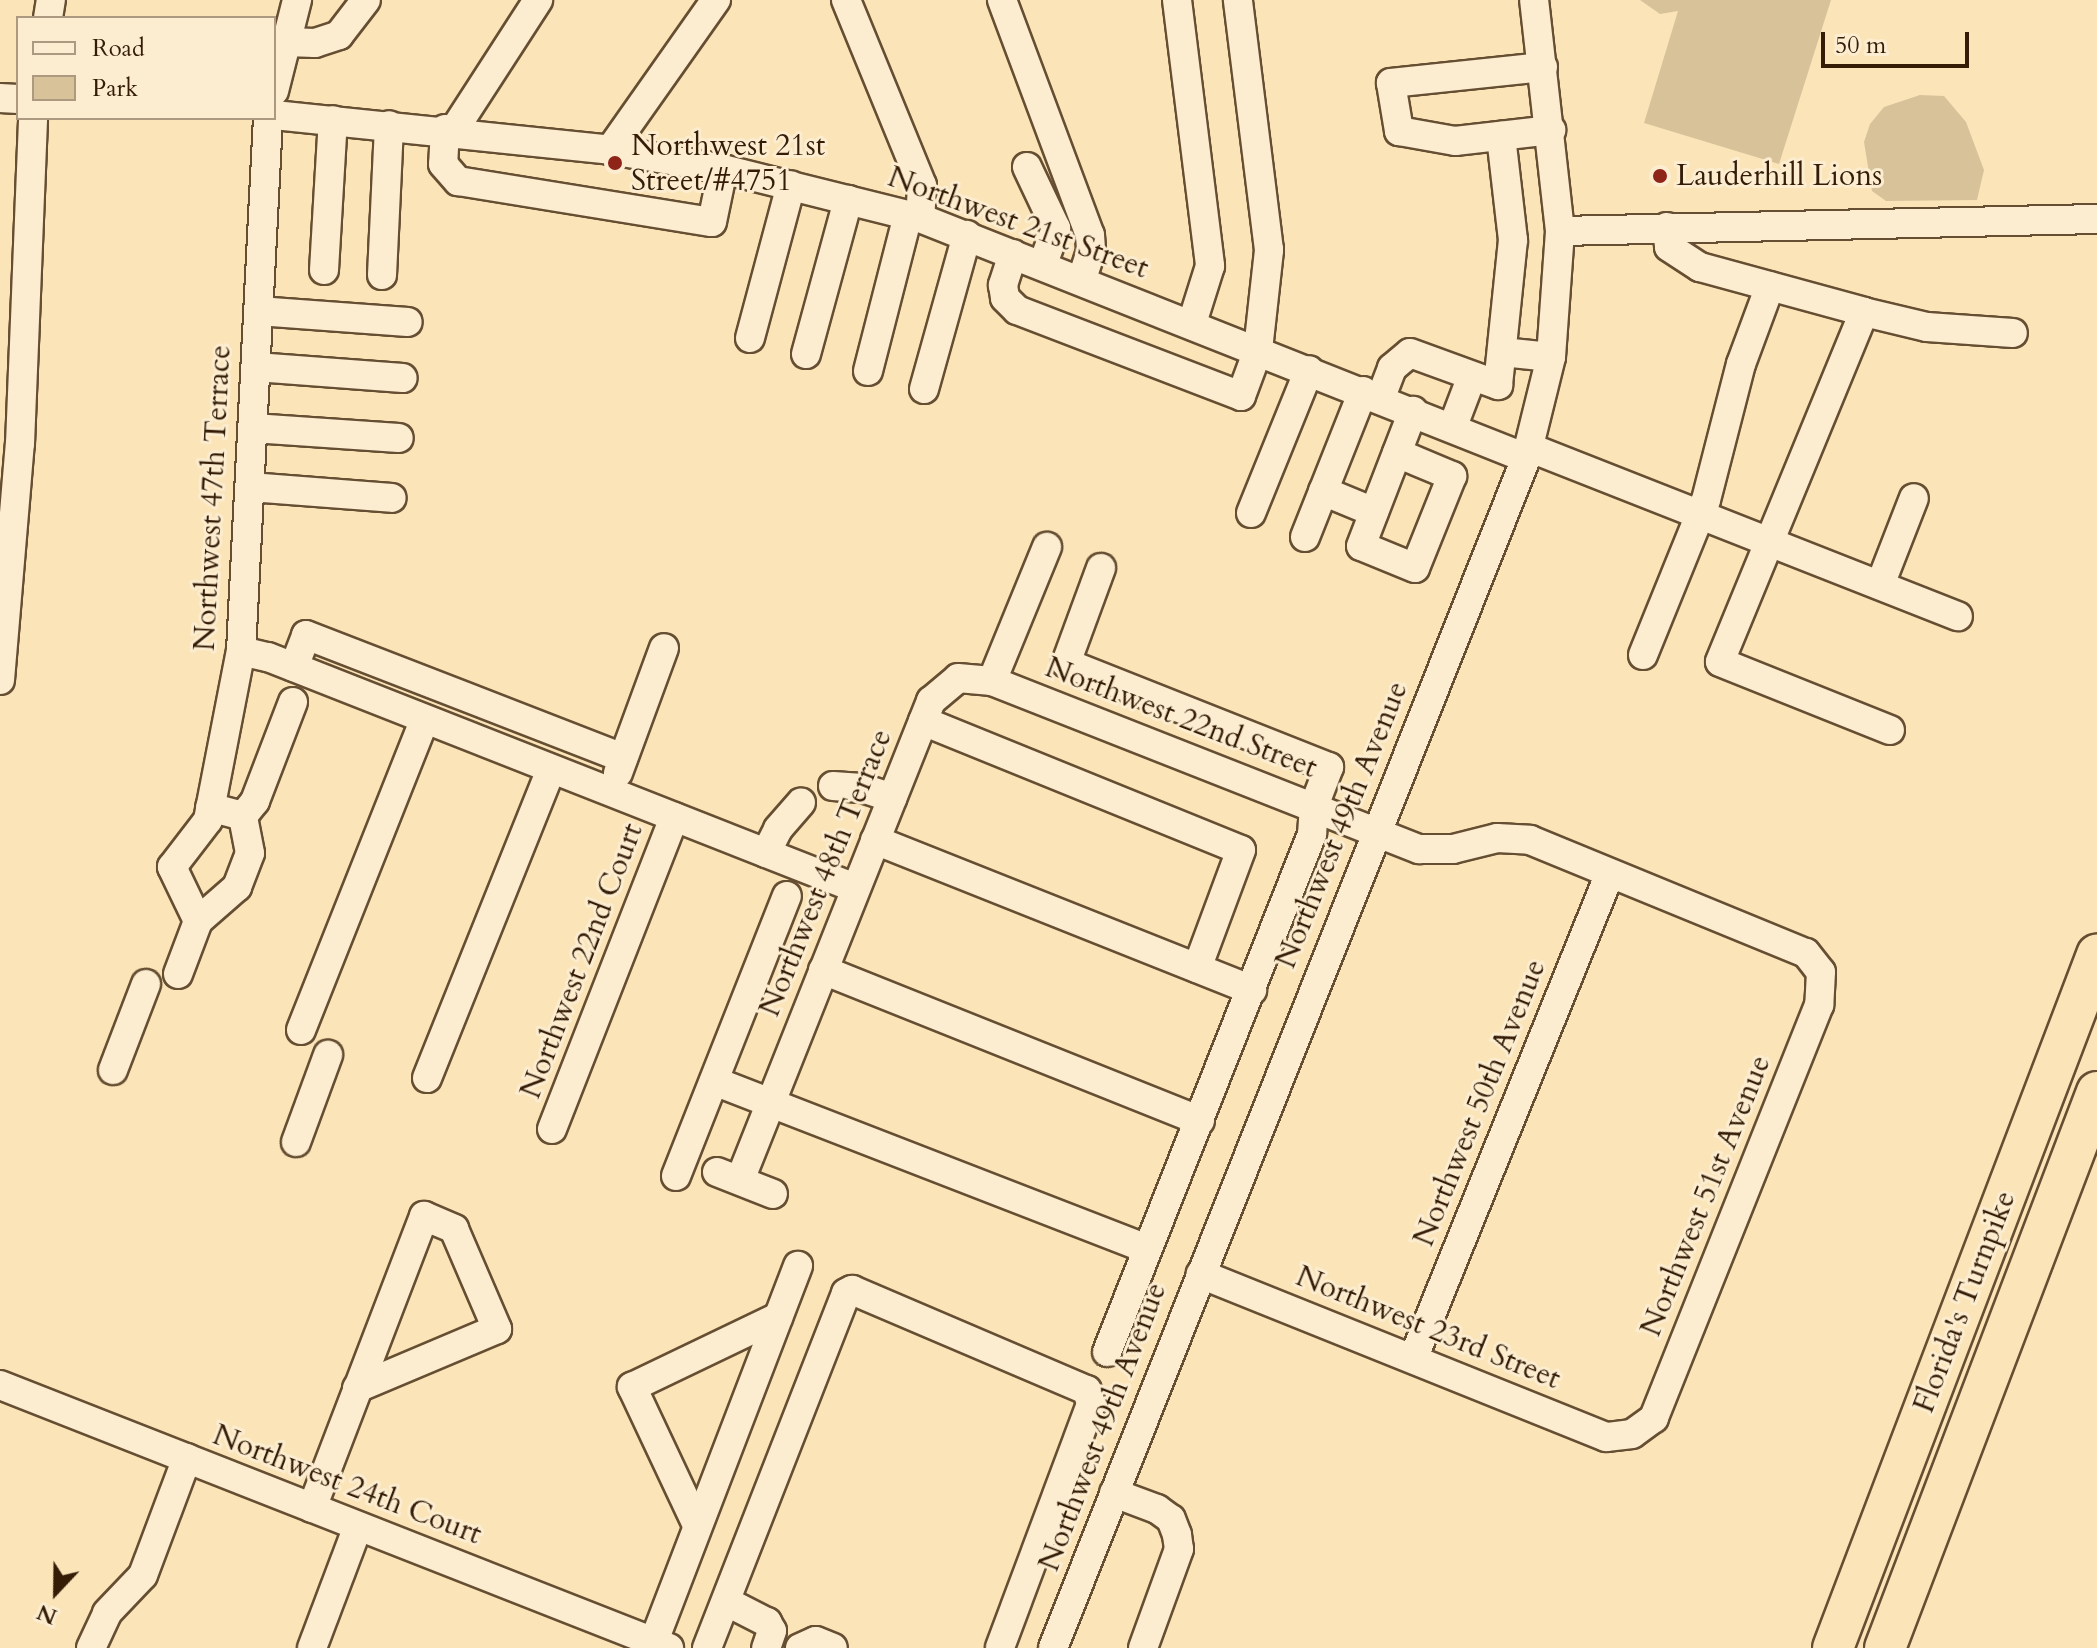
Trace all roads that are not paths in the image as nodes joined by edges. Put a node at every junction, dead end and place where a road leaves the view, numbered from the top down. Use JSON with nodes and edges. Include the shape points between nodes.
{"nodes":[{"id":1,"x":297,"y":0,"type":"edge"},
{"id":2,"x":366,"y":0,"type":"edge"},
{"id":3,"x":538,"y":0,"type":"edge"},
{"id":4,"x":716,"y":0,"type":"edge"},
{"id":5,"x":846,"y":0,"type":"edge"},
{"id":6,"x":1002,"y":0,"type":"edge"},
{"id":7,"x":1177,"y":0,"type":"edge"},
{"id":8,"x":1238,"y":0,"type":"edge"},
{"id":9,"x":1534,"y":0,"type":"edge"},
{"id":10,"x":286,"y":42,"type":"junction"},
{"id":11,"x":1543,"y":67,"type":"junction"},
{"id":12,"x":276,"y":83,"type":"edge"},
{"id":13,"x":276,"y":115,"type":"edge"},
{"id":14,"x":33,"y":120,"type":"edge"},
{"id":15,"x":268,"y":120,"type":"edge"},
{"id":16,"x":333,"y":120,"type":"junction"},
{"id":17,"x":389,"y":125,"type":"junction"},
{"id":18,"x":449,"y":130,"type":"junction"},
{"id":19,"x":1551,"y":130,"type":"junction"},
{"id":20,"x":1501,"y":136,"type":"junction"},
{"id":21,"x":610,"y":150,"type":"junction"},
{"id":22,"x":1027,"y":167,"type":"dead end"},
{"id":23,"x":723,"y":169,"type":"junction"},
{"id":24,"x":791,"y":185,"type":"junction"},
{"id":25,"x":848,"y":200,"type":"junction"},
{"id":26,"x":914,"y":217,"type":"junction"},
{"id":27,"x":2097,"y":219,"type":"edge"},
{"id":28,"x":1667,"y":227,"type":"junction"},
{"id":29,"x":1560,"y":231,"type":"junction"},
{"id":30,"x":967,"y":235,"type":"junction"},
{"id":31,"x":1013,"y":254,"type":"junction"},
{"id":32,"x":1043,"y":264,"type":"junction"},
{"id":33,"x":324,"y":270,"type":"dead end"},
{"id":34,"x":382,"y":275,"type":"dead end"},
{"id":35,"x":1082,"y":279,"type":"junction"},
{"id":36,"x":1770,"y":286,"type":"junction"},
{"id":37,"x":258,"y":311,"type":"junction"},
{"id":38,"x":1864,"y":312,"type":"junction"},
{"id":39,"x":408,"y":322,"type":"dead end"},
{"id":40,"x":1192,"y":323,"type":"junction"},
{"id":41,"x":2013,"y":333,"type":"dead end"},
{"id":42,"x":750,"y":338,"type":"dead end"},
{"id":43,"x":1258,"y":350,"type":"junction"},
{"id":44,"x":1502,"y":352,"type":"junction"},
{"id":45,"x":806,"y":354,"type":"dead end"},
{"id":46,"x":1551,"y":357,"type":"junction"},
{"id":47,"x":256,"y":367,"type":"junction"},
{"id":48,"x":1309,"y":370,"type":"junction"},
{"id":49,"x":868,"y":371,"type":"dead end"},
{"id":50,"x":1472,"y":376,"type":"junction"},
{"id":51,"x":403,"y":378,"type":"dead end"},
{"id":52,"x":924,"y":389,"type":"dead end"},
{"id":53,"x":1372,"y":394,"type":"junction"},
{"id":54,"x":1413,"y":411,"type":"junction"},
{"id":55,"x":1453,"y":426,"type":"junction"},
{"id":56,"x":253,"y":428,"type":"junction"},
{"id":57,"x":399,"y":438,"type":"dead end"},
{"id":58,"x":1527,"y":452,"type":"junction"},
{"id":59,"x":1397,"y":453,"type":"junction"},
{"id":60,"x":250,"y":487,"type":"junction"},
{"id":61,"x":1323,"y":491,"type":"junction"},
{"id":62,"x":392,"y":498,"type":"dead end"},
{"id":63,"x":1914,"y":498,"type":"dead end"},
{"id":64,"x":1374,"y":512,"type":"junction"},
{"id":65,"x":1251,"y":513,"type":"dead end"},
{"id":66,"x":1700,"y":514,"type":"junction"},
{"id":67,"x":1305,"y":537,"type":"dead end"},
{"id":68,"x":1772,"y":543,"type":"junction"},
{"id":69,"x":1047,"y":547,"type":"dead end"},
{"id":70,"x":1101,"y":568,"type":"dead end"},
{"id":71,"x":1880,"y":585,"type":"junction"},
{"id":72,"x":1958,"y":616,"type":"dead end"},
{"id":73,"x":664,"y":648,"type":"dead end"},
{"id":74,"x":241,"y":651,"type":"junction"},
{"id":75,"x":1643,"y":655,"type":"dead end"},
{"id":76,"x":1066,"y":663,"type":"junction"},
{"id":77,"x":294,"y":667,"type":"junction"},
{"id":78,"x":958,"y":678,"type":"joint"},
{"id":79,"x":0,"y":680,"type":"edge"},
{"id":80,"x":992,"y":681,"type":"junction"},
{"id":81,"x":293,"y":702,"type":"dead end"},
{"id":82,"x":1050,"y":703,"type":"junction"},
{"id":83,"x":424,"y":721,"type":"junction"},
{"id":84,"x":923,"y":721,"type":"junction"},
{"id":85,"x":1890,"y":730,"type":"dead end"},
{"id":86,"x":623,"y":758,"type":"junction"},
{"id":87,"x":551,"y":769,"type":"junction"},
{"id":88,"x":833,"y":786,"type":"dead end"},
{"id":89,"x":610,"y":792,"type":"junction"},
{"id":90,"x":892,"y":798,"type":"junction"},
{"id":91,"x":801,"y":803,"type":"dead end"},
{"id":92,"x":1314,"y":806,"type":"junction"},
{"id":93,"x":210,"y":807,"type":"junction"},
{"id":94,"x":243,"y":816,"type":"junction"},
{"id":95,"x":674,"y":817,"type":"junction"},
{"id":96,"x":1376,"y":830,"type":"junction"},
{"id":97,"x":875,"y":840,"type":"junction"},
{"id":98,"x":766,"y":853,"type":"junction"},
{"id":99,"x":1610,"y":873,"type":"junction"},
{"id":100,"x":855,"y":888,"type":"junction"},
{"id":101,"x":787,"y":896,"type":"dead end"},
{"id":102,"x":198,"y":921,"type":"junction"},
{"id":103,"x":2097,"y":955,"type":"edge"},
{"id":104,"x":1197,"y":968,"type":"junction"},
{"id":105,"x":823,"y":970,"type":"junction"},
{"id":106,"x":1821,"y":972,"type":"joint"},
{"id":107,"x":178,"y":974,"type":"dead end"},
{"id":108,"x":146,"y":984,"type":"dead end"},
{"id":109,"x":1252,"y":990,"type":"junction"},
{"id":110,"x":301,"y":1030,"type":"dead end"},
{"id":111,"x":328,"y":1055,"type":"dead end"},
{"id":112,"x":113,"y":1070,"type":"dead end"},
{"id":113,"x":427,"y":1078,"type":"dead end"},
{"id":114,"x":714,"y":1081,"type":"junction"},
{"id":115,"x":2097,"y":1092,"type":"edge"},
{"id":116,"x":770,"y":1103,"type":"junction"},
{"id":117,"x":1200,"y":1121,"type":"junction"},
{"id":118,"x":552,"y":1129,"type":"dead end"},
{"id":119,"x":296,"y":1142,"type":"dead end"},
{"id":120,"x":676,"y":1176,"type":"dead end"},
{"id":121,"x":773,"y":1194,"type":"dead end"},
{"id":122,"x":1147,"y":1249,"type":"junction"},
{"id":123,"x":798,"y":1266,"type":"dead end"},
{"id":124,"x":1200,"y":1274,"type":"junction"},
{"id":125,"x":778,"y":1317,"type":"junction"},
{"id":126,"x":1107,"y":1352,"type":"dead end"},
{"id":127,"x":1413,"y":1359,"type":"junction"},
{"id":128,"x":0,"y":1385,"type":"edge"},
{"id":129,"x":357,"y":1388,"type":"junction"},
{"id":130,"x":1632,"y":1434,"type":"joint"},
{"id":131,"x":187,"y":1458,"type":"junction"},
{"id":132,"x":1114,"y":1493,"type":"junction"},
{"id":133,"x":312,"y":1508,"type":"junction"},
{"id":134,"x":697,"y":1525,"type":"junction"},
{"id":135,"x":358,"y":1526,"type":"junction"},
{"id":136,"x":720,"y":1626,"type":"edge"},
{"id":137,"x":661,"y":1645,"type":"edge"},
{"id":138,"x":91,"y":1648,"type":"edge"},
{"id":139,"x":312,"y":1648,"type":"edge"},
{"id":140,"x":766,"y":1648,"type":"edge"},
{"id":141,"x":800,"y":1648,"type":"edge"},
{"id":142,"x":833,"y":1648,"type":"edge"},
{"id":143,"x":1000,"y":1648,"type":"edge"},
{"id":144,"x":1053,"y":1648,"type":"edge"},
{"id":145,"x":1143,"y":1648,"type":"edge"},
{"id":146,"x":1833,"y":1648,"type":"edge"},
{"id":147,"x":1885,"y":1648,"type":"edge"}],
"edges":[{"from":1,"to":10,"type":"street"},
{"from":2,"to":10,"type":"street","via":[[339,35],[315,43]]},
{"from":3,"to":18,"type":"street"},
{"from":4,"to":21,"type":"street"},
{"from":5,"to":26,"type":"street","via":[[922,185]]},
{"from":6,"to":35,"type":"street","via":[[1090,235]]},
{"from":7,"to":40,"type":"street","via":[[1210,266]]},
{"from":8,"to":43,"type":"street","via":[[1269,250]]},
{"from":9,"to":11,"type":"street","name":"Northwest 49th Avenue"},
{"from":10,"to":12,"type":"street"},
{"from":11,"to":19,"type":"street","name":"Northwest 49th Avenue"},
{"from":11,"to":20,"type":"street","via":[[1391,83],[1399,131],[1455,141]]},
{"from":13,"to":16,"type":"street","name":"Northwest 21st Street"},
{"from":14,"to":79,"type":"street","via":[[20,444]]},
{"from":15,"to":37,"type":"street","name":"Northwest 47th Terrace"},
{"from":16,"to":17,"type":"street","name":"Northwest 21st Street"},
{"from":16,"to":33,"type":"street"},
{"from":17,"to":18,"type":"street","name":"Northwest 21st Street"},
{"from":17,"to":34,"type":"street"},
{"from":18,"to":21,"type":"street","name":"Northwest 21st Street"},
{"from":18,"to":23,"type":"street","via":[[443,164],[458,181],[712,222]]},
{"from":19,"to":20,"type":"street"},
{"from":19,"to":29,"type":"street","name":"Northwest 49th Avenue"},
{"from":20,"to":44,"type":"street","via":[[1513,240]]},
{"from":21,"to":23,"type":"street","name":"Northwest 21st Street"},
{"from":22,"to":32,"type":"street","via":[[1056,228]]},
{"from":23,"to":24,"type":"street","name":"Northwest 21st Street"},
{"from":24,"to":25,"type":"street","name":"Northwest 21st Street"},
{"from":24,"to":42,"type":"street"},
{"from":25,"to":26,"type":"street","name":"Northwest 21st Street"},
{"from":25,"to":45,"type":"street"},
{"from":26,"to":30,"type":"street","name":"Northwest 21st Street"},
{"from":26,"to":49,"type":"street"},
{"from":27,"to":28,"type":"street"},
{"from":28,"to":29,"type":"street"},
{"from":28,"to":36,"type":"street","via":[[1669,247],[1700,267]]},
{"from":29,"to":46,"type":"street","name":"Northwest 49th Avenue"},
{"from":30,"to":31,"type":"street","name":"Northwest 21st Street"},
{"from":30,"to":52,"type":"street"},
{"from":31,"to":32,"type":"street","name":"Northwest 21st Street"},
{"from":31,"to":43,"type":"street","via":[[1003,285],[1005,298],[1017,310],[1241,396]]},
{"from":32,"to":35,"type":"street","name":"Northwest 21st Street"},
{"from":35,"to":40,"type":"street","name":"Northwest 21st Street"},
{"from":36,"to":38,"type":"street"},
{"from":36,"to":66,"type":"street","via":[[1741,364]]},
{"from":37,"to":39,"type":"street"},
{"from":37,"to":47,"type":"street","name":"Northwest 47th Terrace"},
{"from":38,"to":41,"type":"street","via":[[1927,327]]},
{"from":38,"to":68,"type":"street"},
{"from":40,"to":43,"type":"street","name":"Northwest 21st Street"},
{"from":43,"to":48,"type":"street","name":"Northwest 21st Street"},
{"from":44,"to":46,"type":"street"},
{"from":44,"to":50,"type":"street","via":[[1498,385]]},
{"from":46,"to":58,"type":"street","name":"Northwest 49th Avenue"},
{"from":47,"to":51,"type":"street"},
{"from":47,"to":56,"type":"street","name":"Northwest 47th Terrace"},
{"from":48,"to":53,"type":"street","name":"Northwest 21st Street"},
{"from":48,"to":65,"type":"street"},
{"from":50,"to":53,"type":"street","via":[[1410,353]]},
{"from":50,"to":55,"type":"street"},
{"from":53,"to":54,"type":"street","name":"Northwest 21st Street"},
{"from":53,"to":61,"type":"street"},
{"from":54,"to":55,"type":"street","name":"Northwest 21st Street"},
{"from":54,"to":59,"type":"street"},
{"from":55,"to":58,"type":"street","name":"Northwest 21st Street"},
{"from":56,"to":57,"type":"street"},
{"from":56,"to":60,"type":"street","name":"Northwest 47th Terrace"},
{"from":58,"to":66,"type":"street","name":"Northwest 21st Street","via":[[1597,472]]},
{"from":58,"to":96,"type":"street","name":"Northwest 49th Avenue"},
{"from":59,"to":64,"type":"street"},
{"from":59,"to":64,"type":"street","via":[[1452,476],[1415,568],[1361,546]]},
{"from":60,"to":62,"type":"street"},
{"from":60,"to":74,"type":"street","name":"Northwest 47th Terrace"},
{"from":61,"to":64,"type":"street"},
{"from":61,"to":67,"type":"street"},
{"from":63,"to":71,"type":"street"},
{"from":66,"to":68,"type":"street","name":"Northwest 21st Street"},
{"from":66,"to":75,"type":"street"},
{"from":68,"to":71,"type":"street","name":"Northwest 21st Street"},
{"from":68,"to":85,"type":"street","via":[[1720,662]]},
{"from":69,"to":80,"type":"street"},
{"from":70,"to":76,"type":"street"},
{"from":71,"to":72,"type":"street","name":"Northwest 21st Street"},
{"from":73,"to":86,"type":"street"},
{"from":74,"to":77,"type":"street","name":"Northwest 22nd Court"},
{"from":74,"to":93,"type":"street","name":"Northwest 47th Terrace"},
{"from":76,"to":82,"type":"street"},
{"from":76,"to":92,"type":"street","via":[[1329,767]]},
{"from":77,"to":83,"type":"street","name":"Northwest 22nd Court"},
{"from":77,"to":86,"type":"street","via":[[306,635]]},
{"from":78,"to":80,"type":"street","name":"Northwest 22nd Street"},
{"from":78,"to":84,"type":"street","name":"Northwest 48th Terrace","via":[[931,701]]},
{"from":80,"to":82,"type":"street","name":"Northwest 22nd Street"},
{"from":81,"to":94,"type":"street","via":[[255,801]]},
{"from":82,"to":92,"type":"street","name":"Northwest 22nd Street"},
{"from":83,"to":87,"type":"street","name":"Northwest 22nd Court"},
{"from":83,"to":110,"type":"street"},
{"from":84,"to":90,"type":"street","name":"Northwest 48th Terrace"},
{"from":84,"to":104,"type":"street","via":[[1241,850]]},
{"from":86,"to":89,"type":"street"},
{"from":87,"to":89,"type":"street","name":"Northwest 22nd Court"},
{"from":87,"to":113,"type":"street"},
{"from":88,"to":90,"type":"street"},
{"from":89,"to":95,"type":"street","name":"Northwest 22nd Court"},
{"from":90,"to":97,"type":"street","name":"Northwest 48th Terrace"},
{"from":91,"to":98,"type":"street"},
{"from":92,"to":96,"type":"street","name":"Northwest 22nd Street"},
{"from":92,"to":109,"type":"street","via":[[1312,834]]},
{"from":93,"to":94,"type":"street"},
{"from":93,"to":102,"type":"street","name":"Northwest 47th Terrace","via":[[208,820],[172,867]]},
{"from":94,"to":102,"type":"street","via":[[250,839],[244,872],[228,898]]},
{"from":95,"to":98,"type":"street","name":"Northwest 22nd Court"},
{"from":95,"to":118,"type":"street","name":"Northwest 22nd Court"},
{"from":96,"to":99,"type":"street","name":"Northwest 22nd Street","via":[[1419,849],[1453,849],[1497,838],[1530,840]]},
{"from":96,"to":124,"type":"street","name":"Northwest 49th Avenue"},
{"from":97,"to":100,"type":"street","name":"Northwest 48th Terrace"},
{"from":97,"to":104,"type":"street"},
{"from":98,"to":100,"type":"street","name":"Northwest 22nd Court"},
{"from":99,"to":106,"type":"street","name":"Northwest 22nd Street","via":[[1806,953]]},
{"from":99,"to":127,"type":"street","name":"Northwest 50th Avenue"},
{"from":100,"to":105,"type":"street","name":"Northwest 48th Terrace"},
{"from":101,"to":114,"type":"street"},
{"from":102,"to":107,"type":"street"},
{"from":103,"to":146,"type":"highway","name":"Florida's Turnpike"},
{"from":104,"to":109,"type":"street"},
{"from":105,"to":116,"type":"street","name":"Northwest 48th Terrace"},
{"from":105,"to":117,"type":"street"},
{"from":106,"to":130,"type":"street","name":"Northwest 51st Avenue","via":[[1819,1005],[1654,1418]]},
{"from":108,"to":112,"type":"street"},
{"from":109,"to":117,"type":"street"},
{"from":111,"to":119,"type":"street"},
{"from":114,"to":116,"type":"street"},
{"from":114,"to":120,"type":"street"},
{"from":115,"to":147,"type":"highway","name":"Florida's Turnpike"},
{"from":116,"to":121,"type":"street","name":"Northwest 48th Terrace","via":[[728,1176]]},
{"from":116,"to":122,"type":"street"},
{"from":117,"to":122,"type":"street"},
{"from":122,"to":126,"type":"street"},
{"from":123,"to":125,"type":"street"},
{"from":124,"to":127,"type":"street","name":"Northwest 23rd Street"},
{"from":124,"to":132,"type":"street","name":"Northwest 49th Avenue"},
{"from":125,"to":134,"type":"street"},
{"from":125,"to":134,"type":"street","via":[[632,1387]]},
{"from":127,"to":130,"type":"street","name":"Northwest 23rd Street","via":[[1606,1437]]},
{"from":128,"to":131,"type":"street","name":"Northwest 24th Court"},
{"from":129,"to":129,"type":"street","via":[[497,1329],[454,1229],[424,1216]]},
{"from":129,"to":133,"type":"street"},
{"from":131,"to":133,"type":"street","name":"Northwest 24th Court"},
{"from":131,"to":138,"type":"street","via":[[143,1575],[107,1613]]},
{"from":132,"to":144,"type":"street","name":"Northwest 49th Avenue"},
{"from":132,"to":145,"type":"street","via":[[1157,1509],[1171,1519],[1177,1535],[1179,1549]]},
{"from":133,"to":135,"type":"street","name":"Northwest 24th Court"},
{"from":134,"to":137,"type":"street"},
{"from":135,"to":137,"type":"street","name":"Northwest 24th Court"},
{"from":135,"to":139,"type":"street"},
{"from":136,"to":140,"type":"street","via":[[767,1622],[772,1631]]},
{"from":136,"to":143,"type":"street","via":[[846,1293],[852,1290],[1087,1390],[1091,1404]]},
{"from":141,"to":142,"type":"street","via":[[816,1641]]}]}
